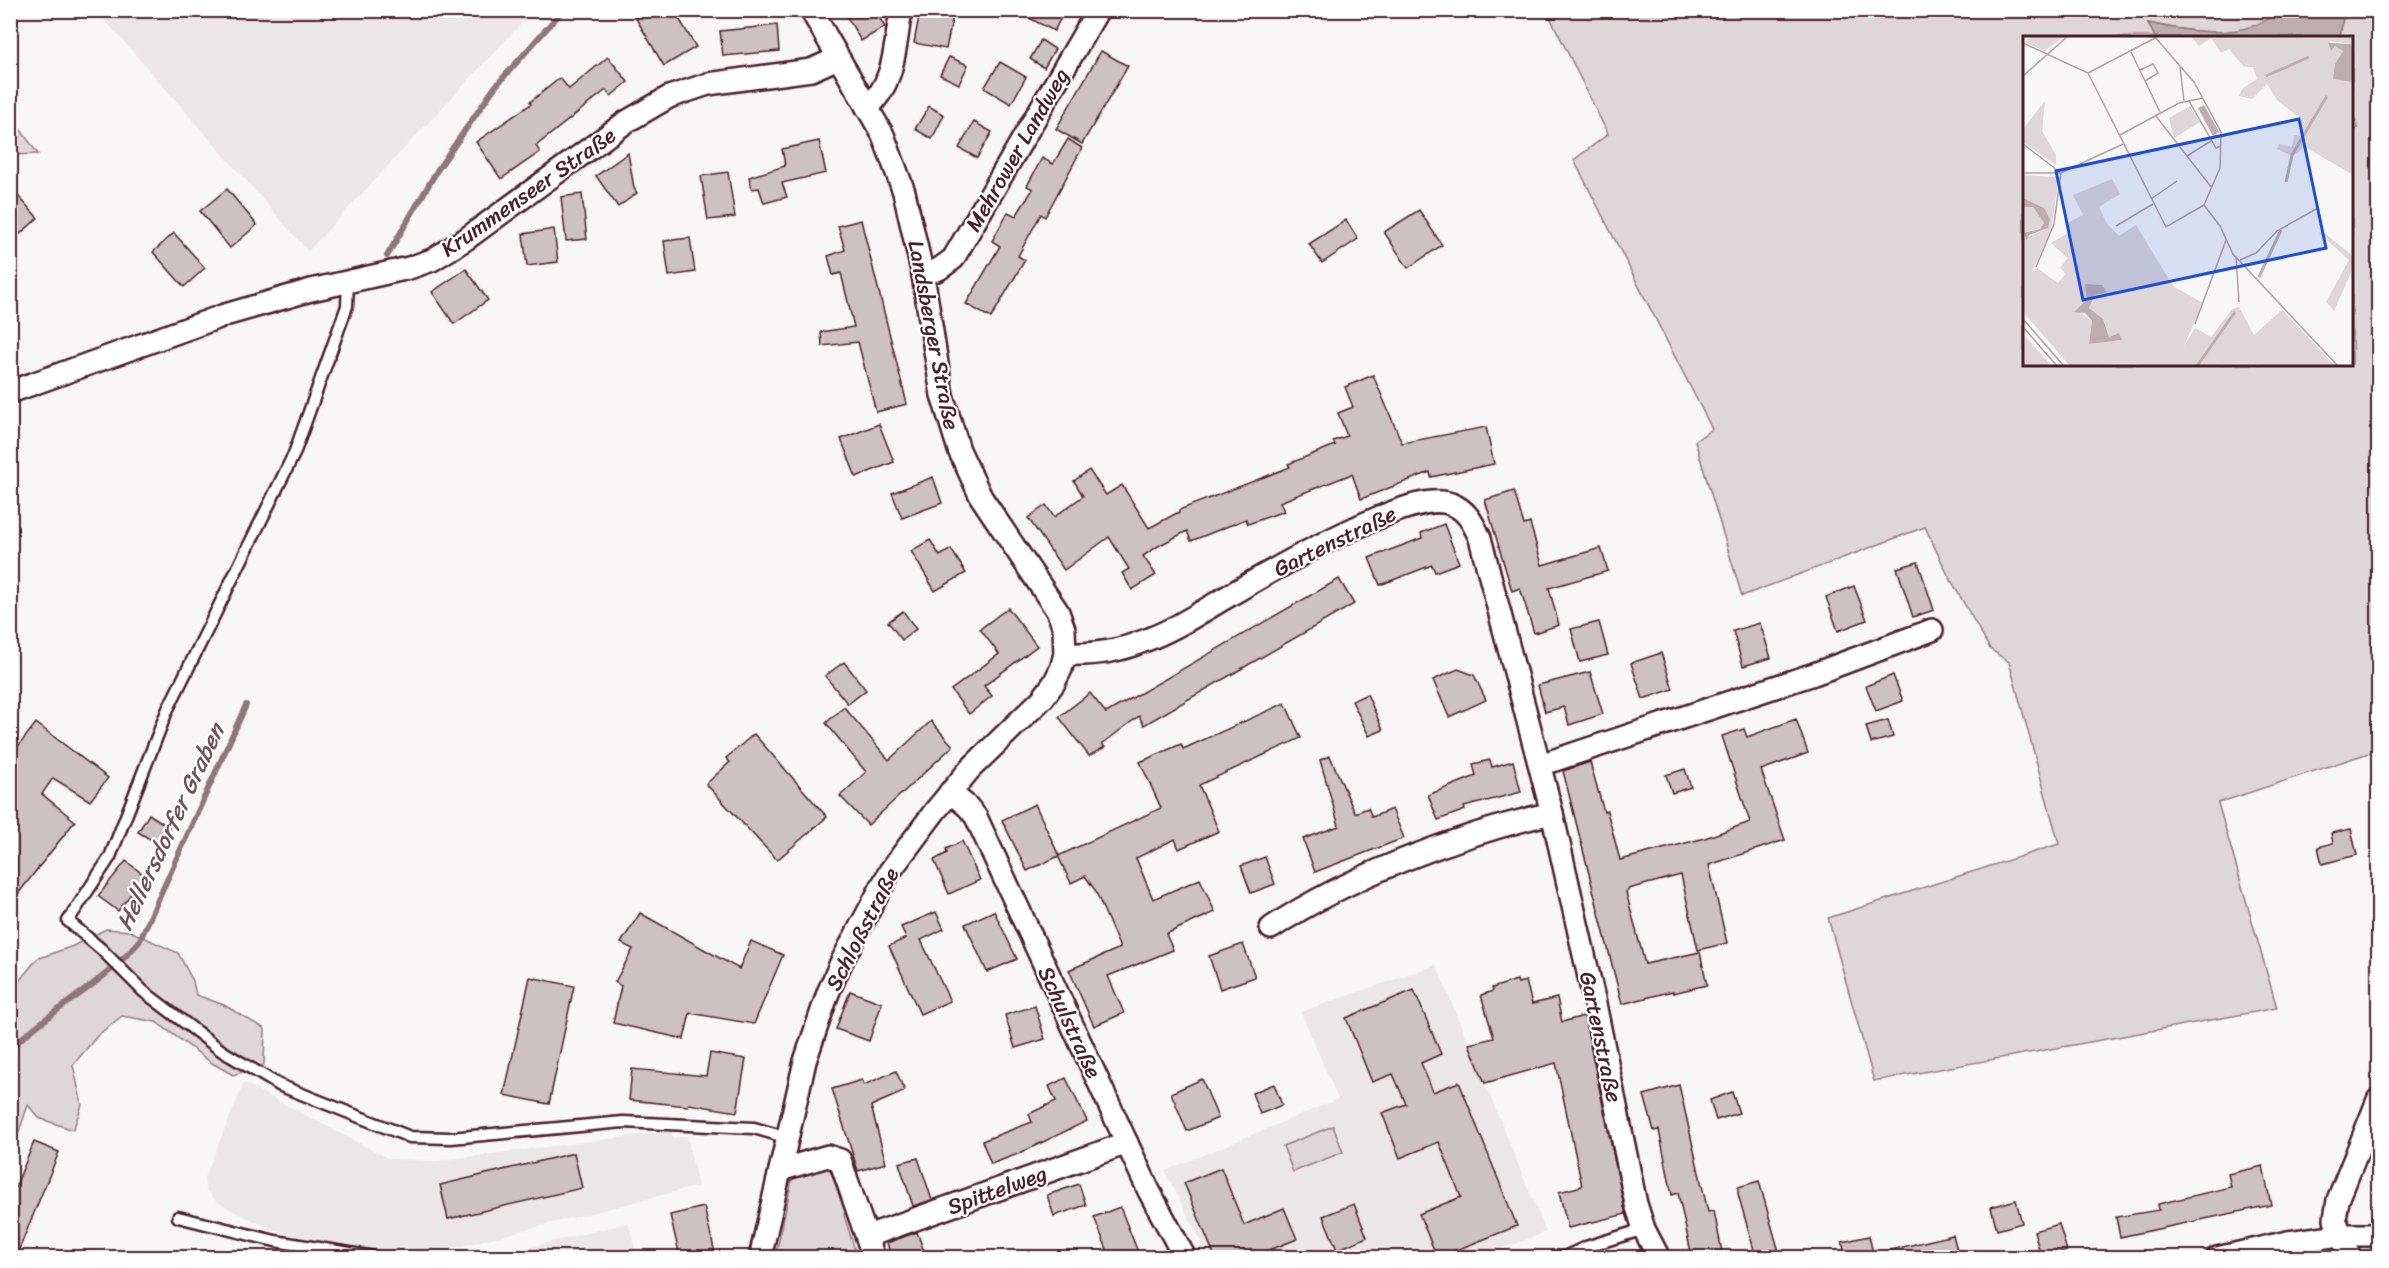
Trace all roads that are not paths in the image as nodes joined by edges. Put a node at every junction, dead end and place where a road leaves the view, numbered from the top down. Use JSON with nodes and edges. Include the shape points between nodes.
{"nodes":[{"id":1,"x":811,"y":10,"type":"edge"},
{"id":2,"x":901,"y":10,"type":"edge"},
{"id":3,"x":1098,"y":10,"type":"edge"},
{"id":4,"x":838,"y":58,"type":"junction"},
{"id":5,"x":867,"y":108,"type":"junction"},
{"id":6,"x":923,"y":275,"type":"junction"},
{"id":7,"x":348,"y":281,"type":"junction"},
{"id":8,"x":10,"y":392,"type":"edge"},
{"id":9,"x":1932,"y":630,"type":"dead end"},
{"id":10,"x":1065,"y":654,"type":"junction"},
{"id":11,"x":1540,"y":765,"type":"junction"},
{"id":12,"x":950,"y":792,"type":"junction"},
{"id":13,"x":1552,"y":813,"type":"junction"},
{"id":14,"x":1271,"y":928,"type":"dead end"},
{"id":15,"x":2379,"y":1100,"type":"edge"},
{"id":16,"x":788,"y":1137,"type":"junction"},
{"id":17,"x":1127,"y":1143,"type":"junction"},
{"id":18,"x":780,"y":1170,"type":"junction"},
{"id":19,"x":178,"y":1217,"type":"dead end"},
{"id":20,"x":1644,"y":1229,"type":"junction"},
{"id":21,"x":2340,"y":1235,"type":"junction"},
{"id":22,"x":2379,"y":1235,"type":"edge"},
{"id":23,"x":867,"y":1236,"type":"junction"},
{"id":24,"x":381,"y":1257,"type":"edge"},
{"id":25,"x":760,"y":1257,"type":"edge"},
{"id":26,"x":874,"y":1257,"type":"edge"},
{"id":27,"x":1185,"y":1257,"type":"edge"},
{"id":28,"x":1562,"y":1257,"type":"edge"},
{"id":29,"x":1659,"y":1257,"type":"edge"},
{"id":30,"x":2217,"y":1257,"type":"edge"},
{"id":31,"x":2350,"y":1257,"type":"edge"}],
"edges":[{"from":1,"to":4,"type":"street","name":"Landsberger Straße"},
{"from":2,"to":5,"type":"street","via":[[888,81]]},
{"from":3,"to":6,"type":"street","name":"Mehrower Landweg","via":[[953,259]]},
{"from":4,"to":5,"type":"street","name":"Landsberger Straße"},
{"from":4,"to":7,"type":"street","name":"Krummenseer Straße","via":[[811,70],[708,84],[669,97],[626,122],[432,261]]},
{"from":5,"to":6,"type":"street","name":"Landsberger Straße","via":[[883,135],[904,192]]},
{"from":6,"to":10,"type":"street","name":"Landsberger Straße","via":[[942,395],[959,450],[981,497],[1058,612],[1064,629]]},
{"from":7,"to":8,"type":"street","name":"Krummenseer Straße","via":[[225,315]]},
{"from":7,"to":16,"type":"lane","via":[[347,306],[294,454],[166,711],[110,857],[68,921],[143,991],[222,1052],[279,1085],[410,1137],[452,1138],[623,1122],[754,1128]]},
{"from":9,"to":11,"type":"street","via":[[1814,674]]},
{"from":10,"to":11,"type":"street","name":"Gartenstraße","via":[[1110,652],[1141,643],[1341,533],[1407,507],[1450,503],[1469,516],[1480,537]]},
{"from":10,"to":12,"type":"street","name":"Schloßstraße","via":[[1061,669],[1043,698]]},
{"from":11,"to":13,"type":"street","name":"Gartenstraße"},
{"from":12,"to":16,"type":"street","name":"Schloßstraße","via":[[890,870],[841,963],[805,1061]]},
{"from":12,"to":17,"type":"street","name":"Schulstraße","via":[[975,817]]},
{"from":13,"to":14,"type":"street","via":[[1448,844],[1392,866],[1304,906]]},
{"from":13,"to":20,"type":"street","name":"Gartenstraße"},
{"from":15,"to":21,"type":"street","via":[[2338,1200],[2335,1219]]},
{"from":16,"to":18,"type":"street","name":"Schloßstraße"},
{"from":17,"to":23,"type":"street","name":"Spittelweg"},
{"from":17,"to":27,"type":"street","name":"Schulstraße"},
{"from":18,"to":23,"type":"street","via":[[828,1156],[840,1160]]},
{"from":18,"to":25,"type":"street","name":"Schloßstraße"},
{"from":19,"to":24,"type":"lane","via":[[275,1242]]},
{"from":20,"to":28,"type":"lane"},
{"from":20,"to":29,"type":"street","name":"Gartenstraße"},
{"from":21,"to":22,"type":"street"},
{"from":21,"to":30,"type":"street"},
{"from":21,"to":31,"type":"street"},
{"from":23,"to":26,"type":"street"}]}
